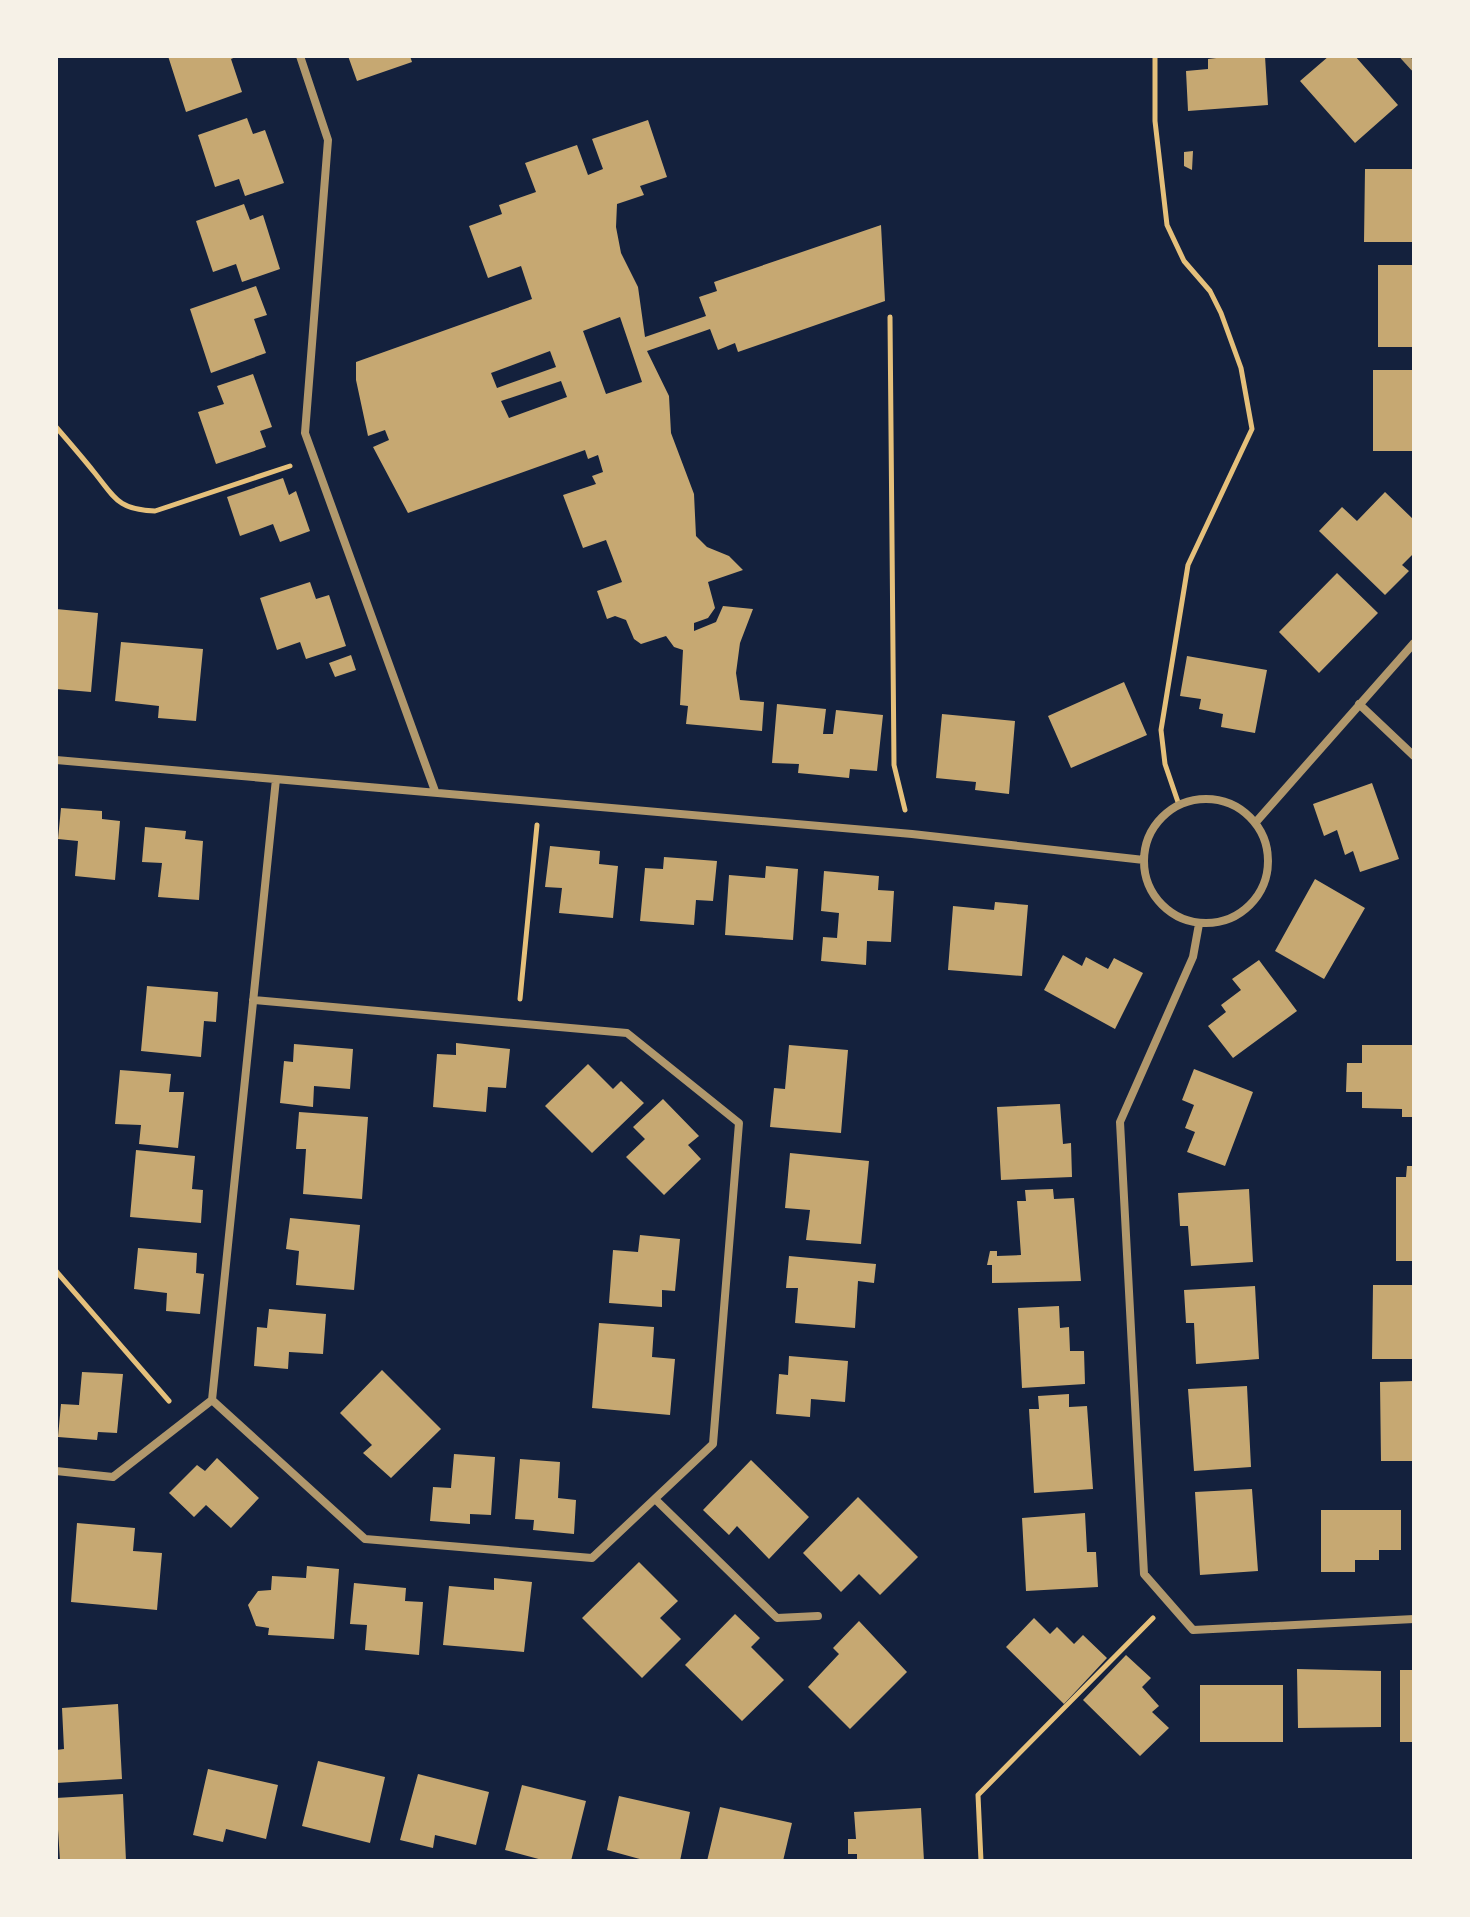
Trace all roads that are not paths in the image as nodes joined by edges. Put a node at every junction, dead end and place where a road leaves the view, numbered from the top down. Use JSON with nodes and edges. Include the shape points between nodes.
{"nodes":[{"id":1,"x":300,"y":56,"type":"edge"},
{"id":2,"x":1404,"y":56,"type":"edge"},
{"id":3,"x":1414,"y":67,"type":"edge"},
{"id":4,"x":1414,"y":643,"type":"edge"},
{"id":5,"x":1359,"y":704,"type":"junction"},
{"id":6,"x":1414,"y":756,"type":"edge"},
{"id":7,"x":56,"y":760,"type":"edge"},
{"id":8,"x":276,"y":779,"type":"junction"},
{"id":9,"x":435,"y":791,"type":"junction"},
{"id":10,"x":1256,"y":822,"type":"junction"},
{"id":11,"x":1144,"y":860,"type":"junction"},
{"id":12,"x":1199,"y":924,"type":"junction"},
{"id":13,"x":253,"y":1000,"type":"junction"},
{"id":14,"x":212,"y":1400,"type":"junction"},
{"id":15,"x":56,"y":1471,"type":"edge"},
{"id":16,"x":655,"y":1499,"type":"junction"},
{"id":17,"x":818,"y":1616,"type":"dead end"},
{"id":18,"x":1414,"y":1619,"type":"edge"}],
"edges":[{"from":1,"to":9,"type":"street","via":[[328,140],[305,433]]},
{"from":2,"to":3,"type":"street"},
{"from":4,"to":5,"type":"street"},
{"from":5,"to":6,"type":"street"},
{"from":5,"to":10,"type":"street"},
{"from":7,"to":8,"type":"street"},
{"from":8,"to":9,"type":"street"},
{"from":8,"to":13,"type":"street"},
{"from":9,"to":11,"type":"street"},
{"from":10,"to":11,"type":"street","via":[[1221,800],[1179,805],[1155,828]]},
{"from":10,"to":12,"type":"street","via":[[1267,844],[1269,868],[1261,892],[1246,911],[1224,922]]},
{"from":11,"to":12,"type":"street","via":[[1147,883],[1159,903],[1177,917]]},
{"from":12,"to":18,"type":"street","via":[[1193,957],[1120,1122],[1144,1574],[1193,1630]]},
{"from":13,"to":14,"type":"street"},
{"from":13,"to":16,"type":"street","via":[[627,1033],[739,1123],[713,1444]]},
{"from":14,"to":15,"type":"street","via":[[113,1477]]},
{"from":14,"to":16,"type":"street","via":[[365,1539],[592,1558]]},
{"from":16,"to":17,"type":"street","via":[[777,1618]]}]}
